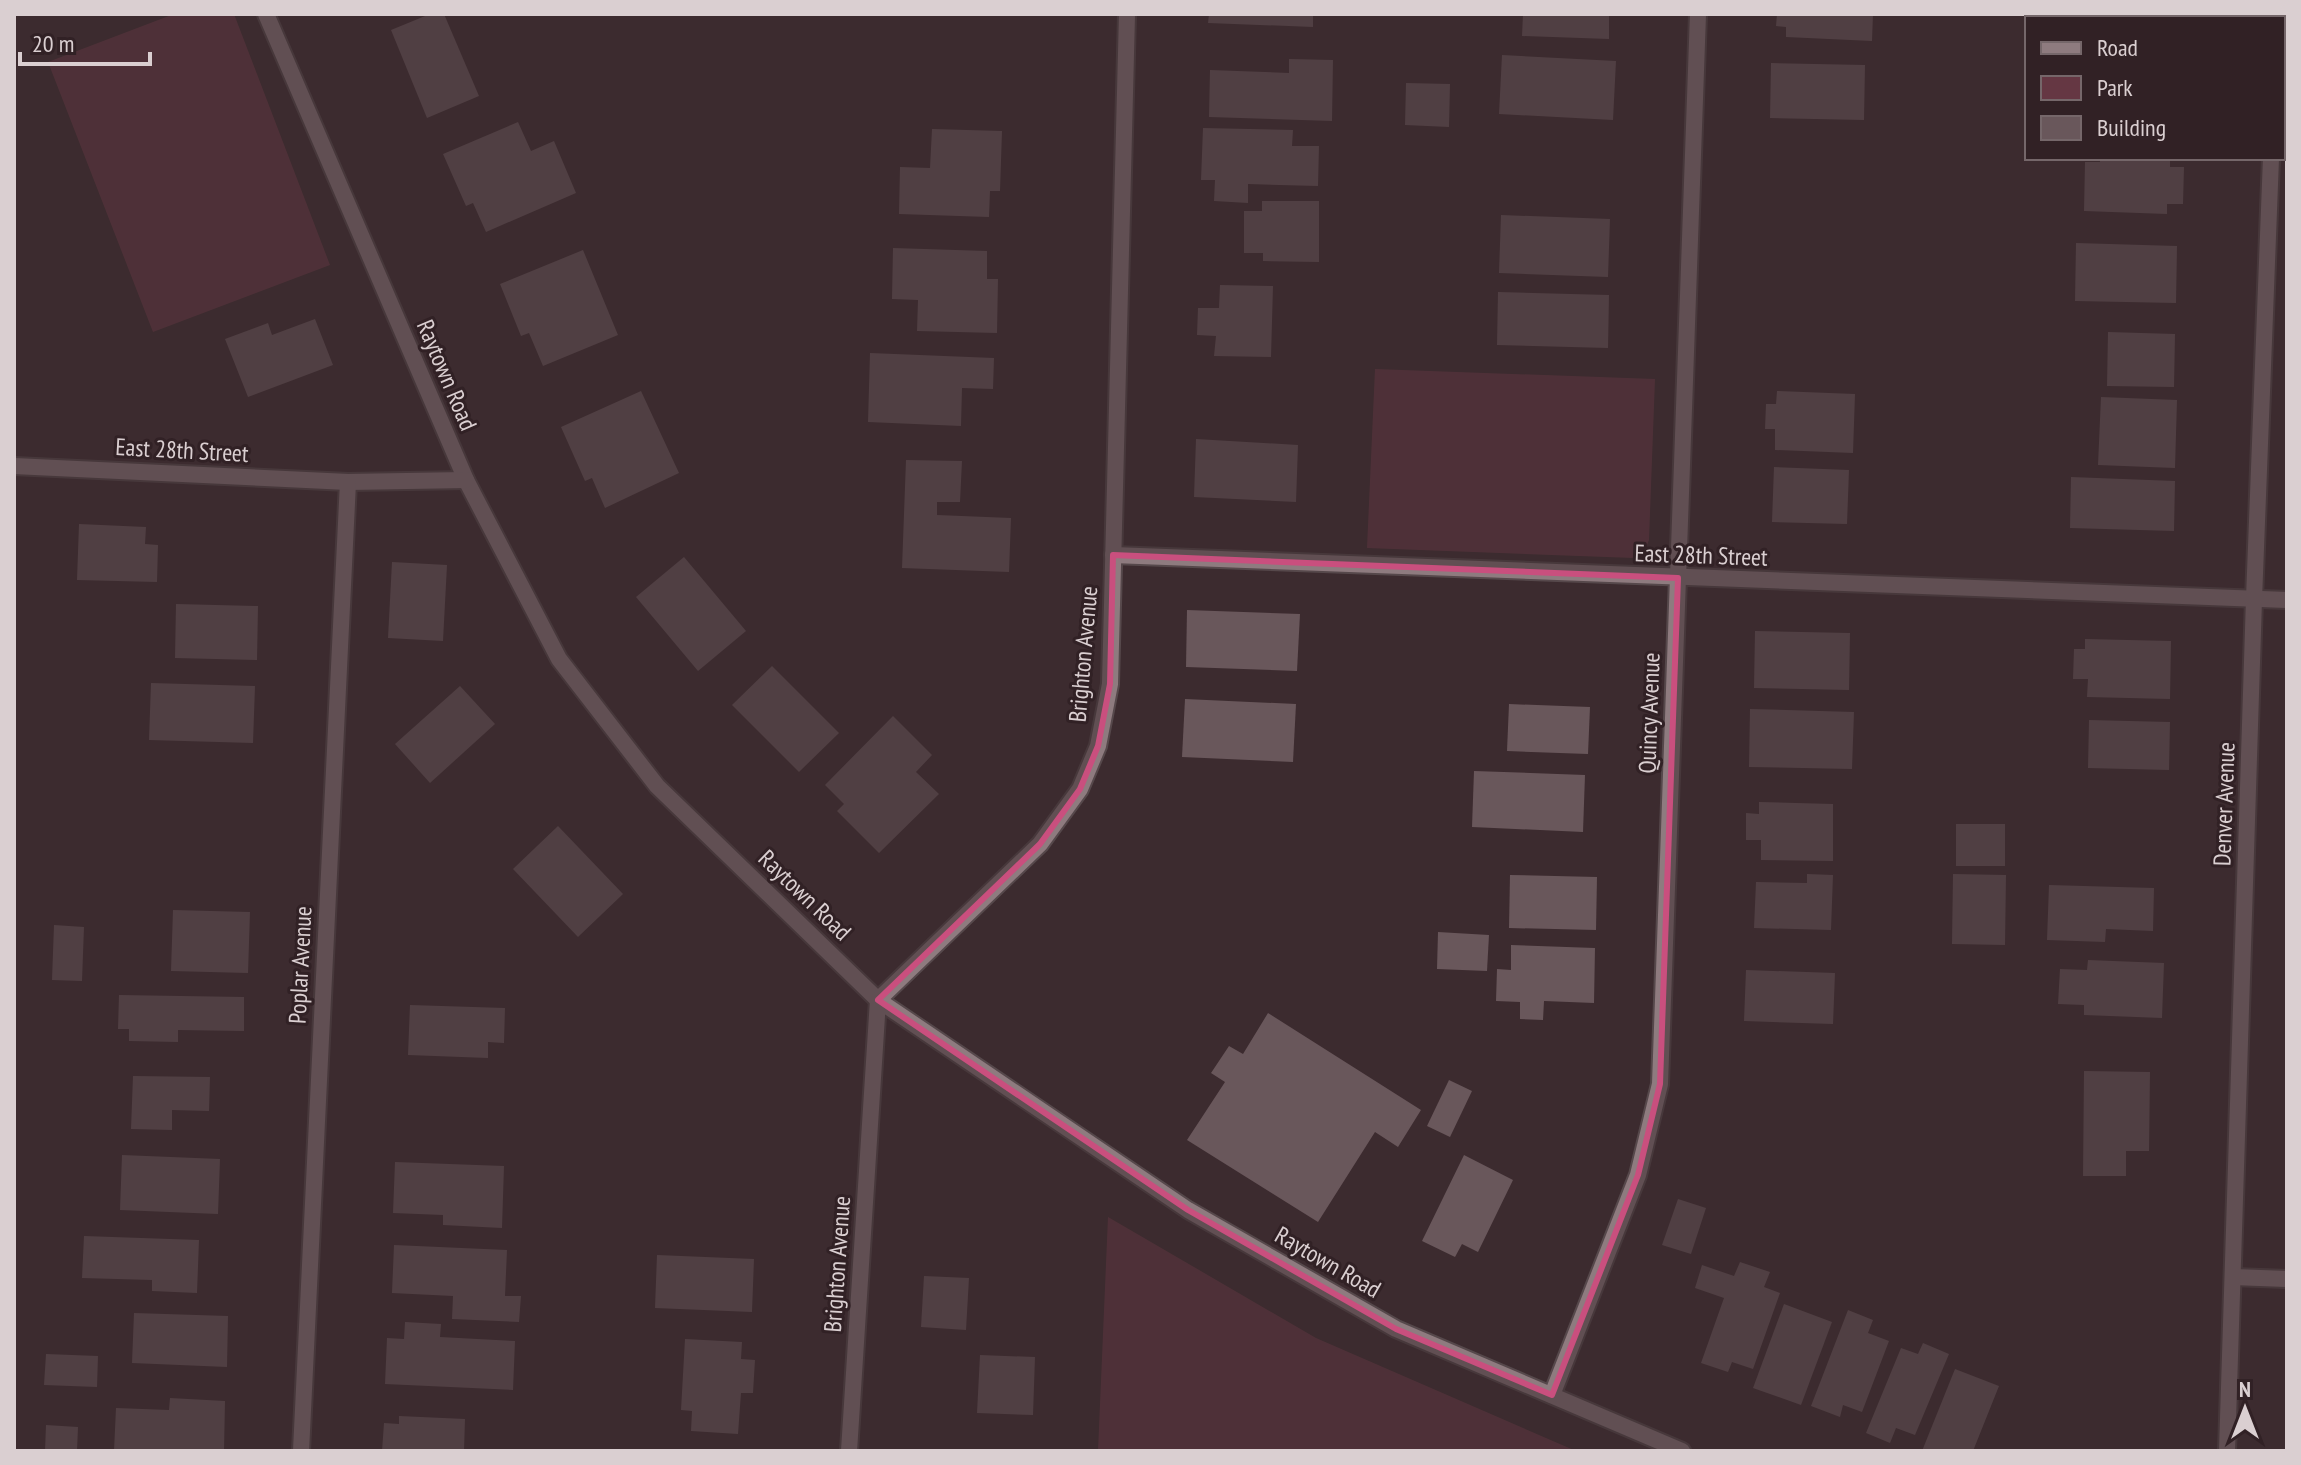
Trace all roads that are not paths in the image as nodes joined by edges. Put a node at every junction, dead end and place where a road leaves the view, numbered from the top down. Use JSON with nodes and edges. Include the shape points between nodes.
{"nodes":[{"id":1,"x":266,"y":14,"type":"edge"},
{"id":2,"x":1127,"y":14,"type":"edge"},
{"id":3,"x":1698,"y":14,"type":"edge"},
{"id":4,"x":2271,"y":160,"type":"edge"},
{"id":5,"x":14,"y":466,"type":"edge"},
{"id":6,"x":466,"y":480,"type":"junction"},
{"id":7,"x":348,"y":482,"type":"junction"},
{"id":8,"x":1113,"y":555,"type":"junction"},
{"id":9,"x":1678,"y":578,"type":"junction"},
{"id":10,"x":2254,"y":599,"type":"junction"},
{"id":11,"x":2287,"y":600,"type":"edge"},
{"id":12,"x":878,"y":1000,"type":"junction"},
{"id":13,"x":2233,"y":1277,"type":"junction"},
{"id":14,"x":2287,"y":1279,"type":"edge"},
{"id":15,"x":1552,"y":1395,"type":"junction"},
{"id":16,"x":301,"y":1451,"type":"edge"},
{"id":17,"x":849,"y":1451,"type":"edge"},
{"id":18,"x":1682,"y":1451,"type":"edge"},
{"id":19,"x":2227,"y":1451,"type":"edge"}],
"edges":[{"from":1,"to":6,"type":"street","name":"Raytown Road"},
{"from":2,"to":8,"type":"street","name":"Brighton Avenue"},
{"from":3,"to":9,"type":"street","name":"Quincy Avenue"},
{"from":4,"to":10,"type":"street","name":"Denver Avenue"},
{"from":5,"to":7,"type":"street","name":"East 28th Street"},
{"from":6,"to":7,"type":"street","name":"East 28th Street"},
{"from":6,"to":12,"type":"street","name":"Raytown Road","via":[[559,659],[657,786]]},
{"from":7,"to":16,"type":"street","name":"Poplar Avenue"},
{"from":8,"to":9,"type":"street","name":"East 28th Street"},
{"from":8,"to":12,"type":"street","name":"Brighton Avenue","via":[[1110,684],[1098,746],[1080,789],[1040,844]]},
{"from":9,"to":10,"type":"street","name":"East 28th Street"},
{"from":9,"to":15,"type":"street","name":"Quincy Avenue","via":[[1660,1084],[1638,1175]]},
{"from":10,"to":11,"type":"street","name":"East 28th Street"},
{"from":10,"to":13,"type":"street","name":"Denver Avenue"},
{"from":12,"to":15,"type":"street","name":"Raytown Road","via":[[1188,1210],[1396,1329]]},
{"from":12,"to":17,"type":"street","name":"Brighton Avenue"},
{"from":13,"to":14,"type":"street"},
{"from":13,"to":19,"type":"street","name":"Denver Avenue"},
{"from":15,"to":18,"type":"street","name":"Raytown Road"}]}
